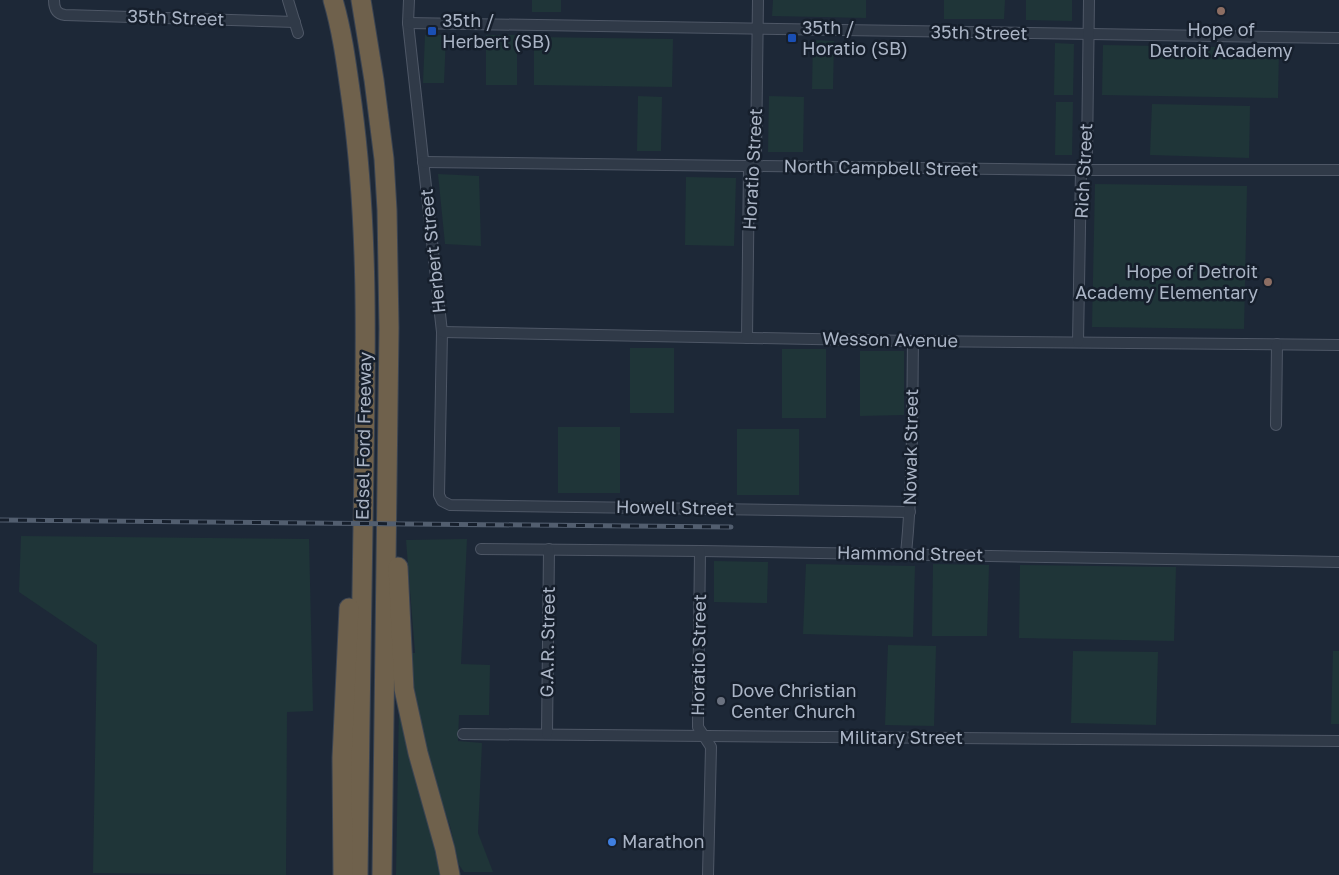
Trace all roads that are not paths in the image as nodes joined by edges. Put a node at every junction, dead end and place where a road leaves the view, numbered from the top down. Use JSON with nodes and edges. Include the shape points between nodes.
{"nodes":[{"id":1,"x":54,"y":0,"type":"edge"},
{"id":2,"x":288,"y":0,"type":"edge"},
{"id":3,"x":334,"y":0,"type":"edge"},
{"id":4,"x":361,"y":0,"type":"edge"},
{"id":5,"x":409,"y":0,"type":"edge"},
{"id":6,"x":758,"y":0,"type":"edge"},
{"id":7,"x":1089,"y":0,"type":"edge"},
{"id":8,"x":408,"y":23,"type":"junction"},
{"id":9,"x":758,"y":29,"type":"junction"},
{"id":10,"x":1088,"y":34,"type":"junction"},
{"id":11,"x":1339,"y":38,"type":"edge"},
{"id":12,"x":423,"y":162,"type":"junction"},
{"id":13,"x":750,"y":166,"type":"junction"},
{"id":14,"x":1081,"y":170,"type":"junction"},
{"id":15,"x":1339,"y":170,"type":"edge"},
{"id":16,"x":442,"y":332,"type":"junction"},
{"id":17,"x":747,"y":338,"type":"junction"},
{"id":18,"x":913,"y":341,"type":"junction"},
{"id":19,"x":1078,"y":342,"type":"junction"},
{"id":20,"x":1277,"y":344,"type":"junction"},
{"id":21,"x":1339,"y":345,"type":"edge"},
{"id":22,"x":1276,"y":425,"type":"dead end"},
{"id":23,"x":388,"y":458,"type":"junction"},
{"id":24,"x":363,"y":496,"type":"junction"},
{"id":25,"x":442,"y":501,"type":"joint"},
{"id":26,"x":910,"y":512,"type":"junction"},
{"id":27,"x":481,"y":549,"type":"dead end"},
{"id":28,"x":549,"y":549,"type":"junction"},
{"id":29,"x":700,"y":551,"type":"junction"},
{"id":30,"x":906,"y":554,"type":"junction"},
{"id":31,"x":1339,"y":562,"type":"edge"},
{"id":32,"x":463,"y":734,"type":"dead end"},
{"id":33,"x":547,"y":734,"type":"junction"},
{"id":34,"x":704,"y":736,"type":"junction"},
{"id":35,"x":1339,"y":741,"type":"edge"},
{"id":36,"x":343,"y":875,"type":"edge"},
{"id":37,"x":358,"y":875,"type":"edge"},
{"id":38,"x":382,"y":875,"type":"edge"},
{"id":39,"x":450,"y":875,"type":"edge"},
{"id":40,"x":708,"y":875,"type":"edge"}],
"edges":[{"from":1,"to":2,"type":"street","name":"35th Street","via":[[55,10],[65,15],[296,27]]},
{"from":3,"to":24,"type":"highway","name":"Edsel Ford Freeway","via":[[344,45],[363,207],[366,306]]},
{"from":4,"to":23,"type":"highway","name":"Edsel Ford Freeway","via":[[379,120],[387,210]]},
{"from":5,"to":8,"type":"street","name":"Herbert Street"},
{"from":6,"to":9,"type":"street","name":"Horatio Street"},
{"from":7,"to":10,"type":"street","name":"Rich Street"},
{"from":8,"to":9,"type":"street","name":"35th Street"},
{"from":8,"to":12,"type":"street","name":"Herbert Street"},
{"from":9,"to":10,"type":"street","name":"35th Street"},
{"from":9,"to":13,"type":"street","name":"Horatio Street","via":[[756,154]]},
{"from":10,"to":11,"type":"street","name":"35th Street"},
{"from":10,"to":14,"type":"street","name":"Rich Street","via":[[1087,155]]},
{"from":12,"to":13,"type":"street","name":"North Campbell Street"},
{"from":12,"to":16,"type":"street","name":"Herbert Street"},
{"from":13,"to":14,"type":"street","name":"North Campbell Street"},
{"from":13,"to":17,"type":"street","name":"Horatio Street"},
{"from":14,"to":15,"type":"street","name":"North Campbell Street"},
{"from":14,"to":19,"type":"street","name":"Rich Street"},
{"from":16,"to":17,"type":"street","name":"Wesson Avenue"},
{"from":16,"to":25,"type":"street","name":"Herbert Street","via":[[439,495]]},
{"from":17,"to":18,"type":"street","name":"Wesson Avenue"},
{"from":18,"to":19,"type":"street","name":"Wesson Avenue"},
{"from":18,"to":26,"type":"street","name":"Nowak Street"},
{"from":19,"to":20,"type":"street","name":"Wesson Avenue"},
{"from":20,"to":21,"type":"street","name":"Wesson Avenue"},
{"from":20,"to":22,"type":"street"},
{"from":23,"to":38,"type":"highway","name":"Edsel Ford Freeway"},
{"from":23,"to":39,"type":"highway","via":[[395,494],[404,689]]},
{"from":24,"to":36,"type":"highway","via":[[351,558],[342,758]]},
{"from":24,"to":37,"type":"highway","name":"Edsel Ford Freeway"},
{"from":25,"to":26,"type":"street","name":"Howell Street","via":[[450,505]]},
{"from":26,"to":30,"type":"street","name":"Nowak Street"},
{"from":27,"to":28,"type":"street","name":"Hammond Street"},
{"from":28,"to":29,"type":"street","name":"Hammond Street"},
{"from":28,"to":33,"type":"street","name":"G.A.R. Street"},
{"from":29,"to":30,"type":"street","name":"Hammond Street"},
{"from":29,"to":34,"type":"street","name":"Horatio Street","via":[[698,727]]},
{"from":30,"to":31,"type":"street","name":"Hammond Street"},
{"from":32,"to":33,"type":"street","name":"Military Street"},
{"from":33,"to":34,"type":"street","name":"Military Street"},
{"from":34,"to":35,"type":"street","name":"Military Street"},
{"from":34,"to":40,"type":"street","name":"Horatio Street","via":[[711,747]]}]}
